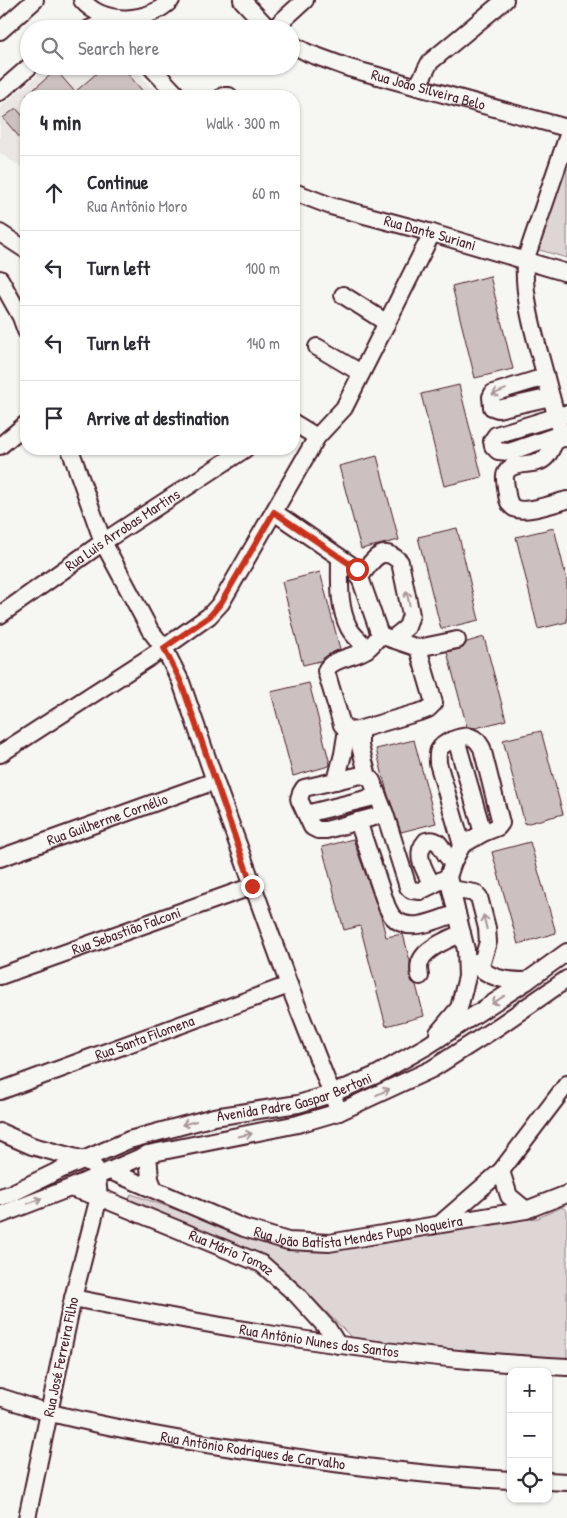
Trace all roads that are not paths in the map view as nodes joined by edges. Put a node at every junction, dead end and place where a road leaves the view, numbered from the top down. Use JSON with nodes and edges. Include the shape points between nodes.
{"nodes":[{"id":1,"x":35,"y":0,"type":"edge"},
{"id":2,"x":82,"y":0,"type":"edge"},
{"id":3,"x":172,"y":0,"type":"edge"},
{"id":4,"x":242,"y":0,"type":"edge"},
{"id":5,"x":305,"y":0,"type":"edge"},
{"id":6,"x":505,"y":0,"type":"edge"},
{"id":7,"x":115,"y":20,"type":"edge"},
{"id":8,"x":128,"y":20,"type":"edge"},
{"id":9,"x":260,"y":20,"type":"edge"},
{"id":10,"x":283,"y":20,"type":"edge"},
{"id":11,"x":0,"y":31,"type":"edge"},
{"id":12,"x":300,"y":49,"type":"edge"},
{"id":13,"x":20,"y":75,"type":"edge"},
{"id":14,"x":158,"y":75,"type":"edge"},
{"id":15,"x":417,"y":87,"type":"junction"},
{"id":16,"x":172,"y":90,"type":"edge"},
{"id":17,"x":0,"y":92,"type":"edge"},
{"id":18,"x":567,"y":128,"type":"edge"},
{"id":19,"x":567,"y":138,"type":"edge"},
{"id":20,"x":300,"y":194,"type":"edge"},
{"id":21,"x":0,"y":233,"type":"edge"},
{"id":22,"x":432,"y":233,"type":"junction"},
{"id":23,"x":20,"y":246,"type":"edge"},
{"id":24,"x":525,"y":260,"type":"junction"},
{"id":25,"x":567,"y":274,"type":"edge"},
{"id":26,"x":0,"y":279,"type":"edge"},
{"id":27,"x":343,"y":295,"type":"dead end"},
{"id":28,"x":20,"y":315,"type":"edge"},
{"id":29,"x":386,"y":323,"type":"junction"},
{"id":30,"x":317,"y":347,"type":"dead end"},
{"id":31,"x":361,"y":373,"type":"junction"},
{"id":32,"x":545,"y":377,"type":"junction"},
{"id":33,"x":551,"y":397,"type":"junction"},
{"id":34,"x":562,"y":415,"type":"edge"},
{"id":35,"x":300,"y":426,"type":"edge"},
{"id":36,"x":20,"y":429,"type":"edge"},
{"id":37,"x":317,"y":437,"type":"junction"},
{"id":38,"x":563,"y":437,"type":"edge"},
{"id":39,"x":0,"y":446,"type":"edge"},
{"id":40,"x":72,"y":455,"type":"edge"},
{"id":41,"x":236,"y":455,"type":"edge"},
{"id":42,"x":566,"y":504,"type":"edge"},
{"id":43,"x":274,"y":512,"type":"junction"},
{"id":44,"x":103,"y":542,"type":"junction"},
{"id":45,"x":340,"y":558,"type":"junction"},
{"id":46,"x":360,"y":578,"type":"junction"},
{"id":47,"x":0,"y":615,"type":"edge"},
{"id":48,"x":386,"y":637,"type":"junction"},
{"id":49,"x":457,"y":640,"type":"dead end"},
{"id":50,"x":164,"y":648,"type":"junction"},
{"id":51,"x":418,"y":648,"type":"junction"},
{"id":52,"x":367,"y":649,"type":"junction"},
{"id":53,"x":353,"y":729,"type":"junction"},
{"id":54,"x":456,"y":739,"type":"junction"},
{"id":55,"x":0,"y":754,"type":"edge"},
{"id":56,"x":368,"y":777,"type":"junction"},
{"id":57,"x":215,"y":781,"type":"junction"},
{"id":58,"x":336,"y":781,"type":"junction"},
{"id":59,"x":378,"y":796,"type":"junction"},
{"id":60,"x":306,"y":814,"type":"junction"},
{"id":61,"x":385,"y":814,"type":"junction"},
{"id":62,"x":358,"y":822,"type":"junction"},
{"id":63,"x":490,"y":830,"type":"junction"},
{"id":64,"x":462,"y":845,"type":"junction"},
{"id":65,"x":0,"y":858,"type":"edge"},
{"id":66,"x":451,"y":876,"type":"junction"},
{"id":67,"x":432,"y":885,"type":"junction"},
{"id":68,"x":252,"y":886,"type":"junction"},
{"id":69,"x":457,"y":913,"type":"junction"},
{"id":70,"x":462,"y":934,"type":"junction"},
{"id":71,"x":466,"y":950,"type":"junction"},
{"id":72,"x":567,"y":952,"type":"edge"},
{"id":73,"x":480,"y":969,"type":"junction"},
{"id":74,"x":0,"y":976,"type":"edge"},
{"id":75,"x":420,"y":976,"type":"dead end"},
{"id":76,"x":567,"y":980,"type":"edge"},
{"id":77,"x":527,"y":981,"type":"junction"},
{"id":78,"x":289,"y":985,"type":"junction"},
{"id":79,"x":427,"y":1046,"type":"junction"},
{"id":80,"x":567,"y":1084,"type":"edge"},
{"id":81,"x":0,"y":1091,"type":"edge"},
{"id":82,"x":331,"y":1094,"type":"junction"},
{"id":83,"x":339,"y":1112,"type":"junction"},
{"id":84,"x":0,"y":1132,"type":"edge"},
{"id":85,"x":32,"y":1146,"type":"junction"},
{"id":86,"x":148,"y":1154,"type":"junction"},
{"id":87,"x":84,"y":1160,"type":"junction"},
{"id":88,"x":60,"y":1170,"type":"junction"},
{"id":89,"x":501,"y":1171,"type":"junction"},
{"id":90,"x":104,"y":1173,"type":"junction"},
{"id":91,"x":70,"y":1188,"type":"junction"},
{"id":92,"x":154,"y":1189,"type":"junction"},
{"id":93,"x":0,"y":1197,"type":"edge"},
{"id":94,"x":99,"y":1197,"type":"junction"},
{"id":95,"x":566,"y":1198,"type":"edge"},
{"id":96,"x":526,"y":1210,"type":"junction"},
{"id":97,"x":0,"y":1215,"type":"edge"},
{"id":98,"x":440,"y":1224,"type":"junction"},
{"id":99,"x":73,"y":1298,"type":"junction"},
{"id":100,"x":338,"y":1345,"type":"junction"},
{"id":101,"x":567,"y":1367,"type":"edge"},
{"id":102,"x":0,"y":1397,"type":"edge"},
{"id":103,"x":49,"y":1413,"type":"junction"},
{"id":104,"x":507,"y":1480,"type":"edge"},
{"id":105,"x":552,"y":1481,"type":"edge"},
{"id":106,"x":567,"y":1482,"type":"edge"},
{"id":107,"x":27,"y":1518,"type":"edge"}],
"edges":[{"from":1,"to":11,"type":"street"},
{"from":2,"to":7,"type":"street"},
{"from":3,"to":8,"type":"street","via":[[152,14]]},
{"from":4,"to":9,"type":"street"},
{"from":5,"to":10,"type":"street"},
{"from":6,"to":15,"type":"street","via":[[430,62]]},
{"from":12,"to":15,"type":"street","name":"Rua João Silveira Belo","via":[[349,68]]},
{"from":13,"to":17,"type":"street"},
{"from":14,"to":16,"type":"street"},
{"from":15,"to":18,"type":"street","name":"Rua João Silveira Belo"},
{"from":19,"to":24,"type":"street"},
{"from":20,"to":22,"type":"street","name":"Rua Dante Suriani","via":[[331,206]]},
{"from":21,"to":23,"type":"street"},
{"from":22,"to":24,"type":"street","name":"Rua Dante Suriani"},
{"from":22,"to":29,"type":"street"},
{"from":24,"to":25,"type":"street","name":"Rua Dante Suriani"},
{"from":24,"to":32,"type":"street","via":[[527,301]]},
{"from":26,"to":28,"type":"street"},
{"from":27,"to":29,"type":"street"},
{"from":29,"to":31,"type":"street"},
{"from":30,"to":31,"type":"street"},
{"from":31,"to":37,"type":"street","via":[[344,408]]},
{"from":32,"to":33,"type":"street"},
{"from":32,"to":33,"type":"street","one_way":true,"via":[[493,393],[492,407],[498,409]]},
{"from":33,"to":34,"type":"street"},
{"from":34,"to":38,"type":"street"},
{"from":34,"to":38,"type":"street","via":[[496,436],[492,441],[498,450],[509,452]]},
{"from":35,"to":37,"type":"street"},
{"from":36,"to":39,"type":"street"},
{"from":37,"to":43,"type":"street"},
{"from":38,"to":42,"type":"street","via":[[539,462],[513,467],[504,477],[513,508],[522,510]]},
{"from":40,"to":44,"type":"street"},
{"from":41,"to":44,"type":"street","name":"Rua Luis Arrobas Martins"},
{"from":43,"to":45,"type":"street"},
{"from":43,"to":50,"type":"street","via":[[221,603],[210,616]]},
{"from":44,"to":47,"type":"street","name":"Rua Luis Arrobas Martins"},
{"from":44,"to":50,"type":"street","via":[[150,630]]},
{"from":45,"to":46,"type":"street","via":[[357,569]]},
{"from":45,"to":52,"type":"street","via":[[340,588],[346,619]]},
{"from":46,"to":48,"type":"street"},
{"from":48,"to":46,"type":"street","one_way":true,"via":[[407,627],[411,614],[400,562],[386,553],[378,555]]},
{"from":48,"to":51,"type":"street"},
{"from":48,"to":52,"type":"street"},
{"from":49,"to":51,"type":"street"},
{"from":50,"to":55,"type":"street"},
{"from":50,"to":57,"type":"street","via":[[181,682]]},
{"from":51,"to":53,"type":"street","via":[[434,703],[423,711]]},
{"from":52,"to":53,"type":"street","via":[[332,663],[326,671],[342,725]]},
{"from":53,"to":56,"type":"street"},
{"from":53,"to":58,"type":"street"},
{"from":54,"to":63,"type":"street"},
{"from":54,"to":63,"type":"street","via":[[473,737],[482,748],[501,818],[501,823]]},
{"from":54,"to":64,"type":"street","via":[[444,744],[437,755]]},
{"from":56,"to":58,"type":"street"},
{"from":56,"to":59,"type":"street"},
{"from":57,"to":65,"type":"street","name":"Rua Guilherme Cornélio"},
{"from":57,"to":68,"type":"street"},
{"from":58,"to":60,"type":"street","via":[[304,788],[299,799]]},
{"from":59,"to":60,"type":"street"},
{"from":59,"to":61,"type":"street"},
{"from":60,"to":62,"type":"street","via":[[312,827],[318,830]]},
{"from":61,"to":62,"type":"street"},
{"from":61,"to":67,"type":"street","via":[[408,887],[416,892]]},
{"from":62,"to":69,"type":"street","via":[[392,917],[400,923],[422,926]]},
{"from":63,"to":64,"type":"street"},
{"from":64,"to":66,"type":"street"},
{"from":66,"to":67,"type":"street"},
{"from":66,"to":67,"type":"street","via":[[449,860],[438,841],[426,841],[419,858]]},
{"from":66,"to":69,"type":"street"},
{"from":73,"to":66,"type":"street","one_way":true,"via":[[488,942],[479,897]]},
{"from":68,"to":74,"type":"street","name":"Rua Sebastião Falconi"},
{"from":68,"to":78,"type":"street"},
{"from":69,"to":70,"type":"street"},
{"from":70,"to":71,"type":"street"},
{"from":70,"to":75,"type":"street","via":[[425,954],[420,961]]},
{"from":71,"to":73,"type":"street"},
{"from":71,"to":79,"type":"street","via":[[467,977],[459,1008]]},
{"from":72,"to":77,"type":"street","name":"Avenida Padre Gaspar Bertoni"},
{"from":73,"to":77,"type":"street","via":[[494,977]]},
{"from":83,"to":76,"type":"street","name":"Avenida Padre Gaspar Bertoni","one_way":true,"via":[[432,1069]]},
{"from":77,"to":79,"type":"street","name":"Avenida Padre Gaspar Bertoni","one_way":true},
{"from":78,"to":81,"type":"street","name":"Rua Santa Filomena"},
{"from":78,"to":82,"type":"street"},
{"from":79,"to":82,"type":"street","name":"Avenida Padre Gaspar Bertoni","via":[[376,1075]]},
{"from":80,"to":89,"type":"street"},
{"from":82,"to":83,"type":"street"},
{"from":82,"to":87,"type":"street","name":"Avenida Padre Gaspar Bertoni","one_way":true,"via":[[298,1104],[204,1119],[129,1140]]},
{"from":86,"to":83,"type":"street","name":"Avenida Padre Gaspar Bertoni","one_way":true,"via":[[298,1124]]},
{"from":84,"to":85,"type":"street"},
{"from":85,"to":87,"type":"street"},
{"from":85,"to":88,"type":"street"},
{"from":86,"to":90,"type":"street","name":"Avenida Padre Gaspar Bertoni"},
{"from":86,"to":92,"type":"street"},
{"from":87,"to":88,"type":"street","name":"Avenida Padre Gaspar Bertoni"},
{"from":87,"to":90,"type":"street"},
{"from":88,"to":91,"type":"street"},
{"from":88,"to":93,"type":"street","name":"Avenida Padre Gaspar Bertoni"},
{"from":89,"to":96,"type":"street","via":[[509,1196]]},
{"from":89,"to":98,"type":"street"},
{"from":90,"to":91,"type":"street","name":"Avenida Padre Gaspar Bertoni"},
{"from":90,"to":92,"type":"street","name":"Rua João Batista Mendes Pupo Nogueira"},
{"from":90,"to":94,"type":"street"},
{"from":91,"to":94,"type":"street","name":"Rua Mário Tomaz"},
{"from":97,"to":91,"type":"street","name":"Avenida Padre Gaspar Bertoni","one_way":true},
{"from":92,"to":98,"type":"street","name":"Rua João Batista Mendes Pupo Nogueira","via":[[244,1228],[288,1241],[329,1243]]},
{"from":94,"to":99,"type":"street","name":"Rua José Ferreira Filho"},
{"from":94,"to":100,"type":"street","name":"Rua Mário Tomaz","via":[[262,1264],[297,1295]]},
{"from":95,"to":96,"type":"street","name":"Rua João Batista Mendes Pupo Nogueira"},
{"from":96,"to":98,"type":"street","name":"Rua João Batista Mendes Pupo Nogueira"},
{"from":99,"to":100,"type":"street","name":"Rua Antônio Nunes dos Santos"},
{"from":99,"to":103,"type":"street","name":"Rua José Ferreira Filho"},
{"from":100,"to":101,"type":"street","name":"Rua Antônio Nunes dos Santos"},
{"from":102,"to":103,"type":"street","name":"Rua Antônio Rodrigues de Carvalho"},
{"from":103,"to":104,"type":"street","name":"Rua Antônio Rodrigues de Carvalho","via":[[143,1433],[299,1458]]},
{"from":103,"to":107,"type":"street","name":"Rua José Ferreira Filho"},
{"from":105,"to":106,"type":"street"}]}
